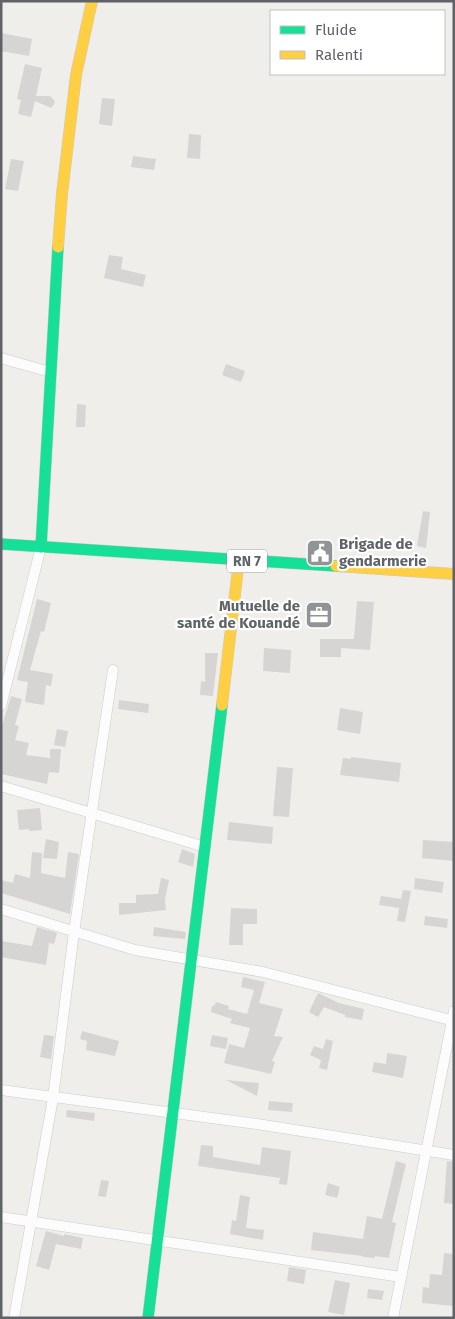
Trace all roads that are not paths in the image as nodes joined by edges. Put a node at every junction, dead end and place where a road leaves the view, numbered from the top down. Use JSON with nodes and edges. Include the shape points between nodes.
{"nodes":[{"id":1,"x":92,"y":1,"type":"edge"},
{"id":2,"x":1,"y":358,"type":"edge"},
{"id":3,"x":50,"y":372,"type":"junction"},
{"id":4,"x":1,"y":544,"type":"edge"},
{"id":5,"x":41,"y":546,"type":"junction"},
{"id":6,"x":239,"y":560,"type":"junction"},
{"id":7,"x":454,"y":574,"type":"edge"},
{"id":8,"x":113,"y":670,"type":"dead end"},
{"id":9,"x":1,"y":706,"type":"edge"},
{"id":10,"x":1,"y":786,"type":"edge"},
{"id":11,"x":92,"y":813,"type":"junction"},
{"id":12,"x":205,"y":847,"type":"junction"},
{"id":13,"x":1,"y":909,"type":"edge"},
{"id":14,"x":74,"y":932,"type":"junction"},
{"id":15,"x":191,"y":960,"type":"junction"},
{"id":16,"x":453,"y":1018,"type":"edge"},
{"id":17,"x":1,"y":1090,"type":"edge"},
{"id":18,"x":53,"y":1098,"type":"junction"},
{"id":19,"x":173,"y":1112,"type":"junction"},
{"id":20,"x":426,"y":1151,"type":"junction"},
{"id":21,"x":454,"y":1155,"type":"edge"},
{"id":22,"x":1,"y":1217,"type":"edge"},
{"id":23,"x":30,"y":1221,"type":"junction"},
{"id":24,"x":157,"y":1241,"type":"junction"},
{"id":25,"x":401,"y":1277,"type":"junction"},
{"id":26,"x":14,"y":1318,"type":"edge"},
{"id":27,"x":148,"y":1318,"type":"edge"},
{"id":28,"x":394,"y":1318,"type":"edge"}],
"edges":[{"from":1,"to":3,"type":"main road","via":[[76,75],[63,184]]},
{"from":2,"to":3,"type":"street"},
{"from":3,"to":5,"type":"main road"},
{"from":4,"to":5,"type":"main road"},
{"from":5,"to":6,"type":"main road","number":"RN 7"},
{"from":5,"to":9,"type":"street"},
{"from":6,"to":7,"type":"main road","number":"RN 7"},
{"from":6,"to":12,"type":"main road"},
{"from":8,"to":11,"type":"street"},
{"from":10,"to":11,"type":"street"},
{"from":11,"to":12,"type":"street"},
{"from":11,"to":14,"type":"street"},
{"from":12,"to":15,"type":"main road"},
{"from":13,"to":14,"type":"street"},
{"from":14,"to":15,"type":"street","via":[[135,950]]},
{"from":14,"to":18,"type":"street"},
{"from":15,"to":16,"type":"street","via":[[263,972]]},
{"from":15,"to":19,"type":"main road"},
{"from":16,"to":20,"type":"street"},
{"from":17,"to":18,"type":"street"},
{"from":18,"to":19,"type":"street"},
{"from":18,"to":23,"type":"street"},
{"from":19,"to":20,"type":"street"},
{"from":19,"to":24,"type":"main road"},
{"from":20,"to":21,"type":"street"},
{"from":20,"to":25,"type":"street"},
{"from":22,"to":23,"type":"street"},
{"from":23,"to":24,"type":"street"},
{"from":23,"to":26,"type":"street"},
{"from":24,"to":25,"type":"street"},
{"from":24,"to":27,"type":"main road"},
{"from":25,"to":28,"type":"street"}]}
